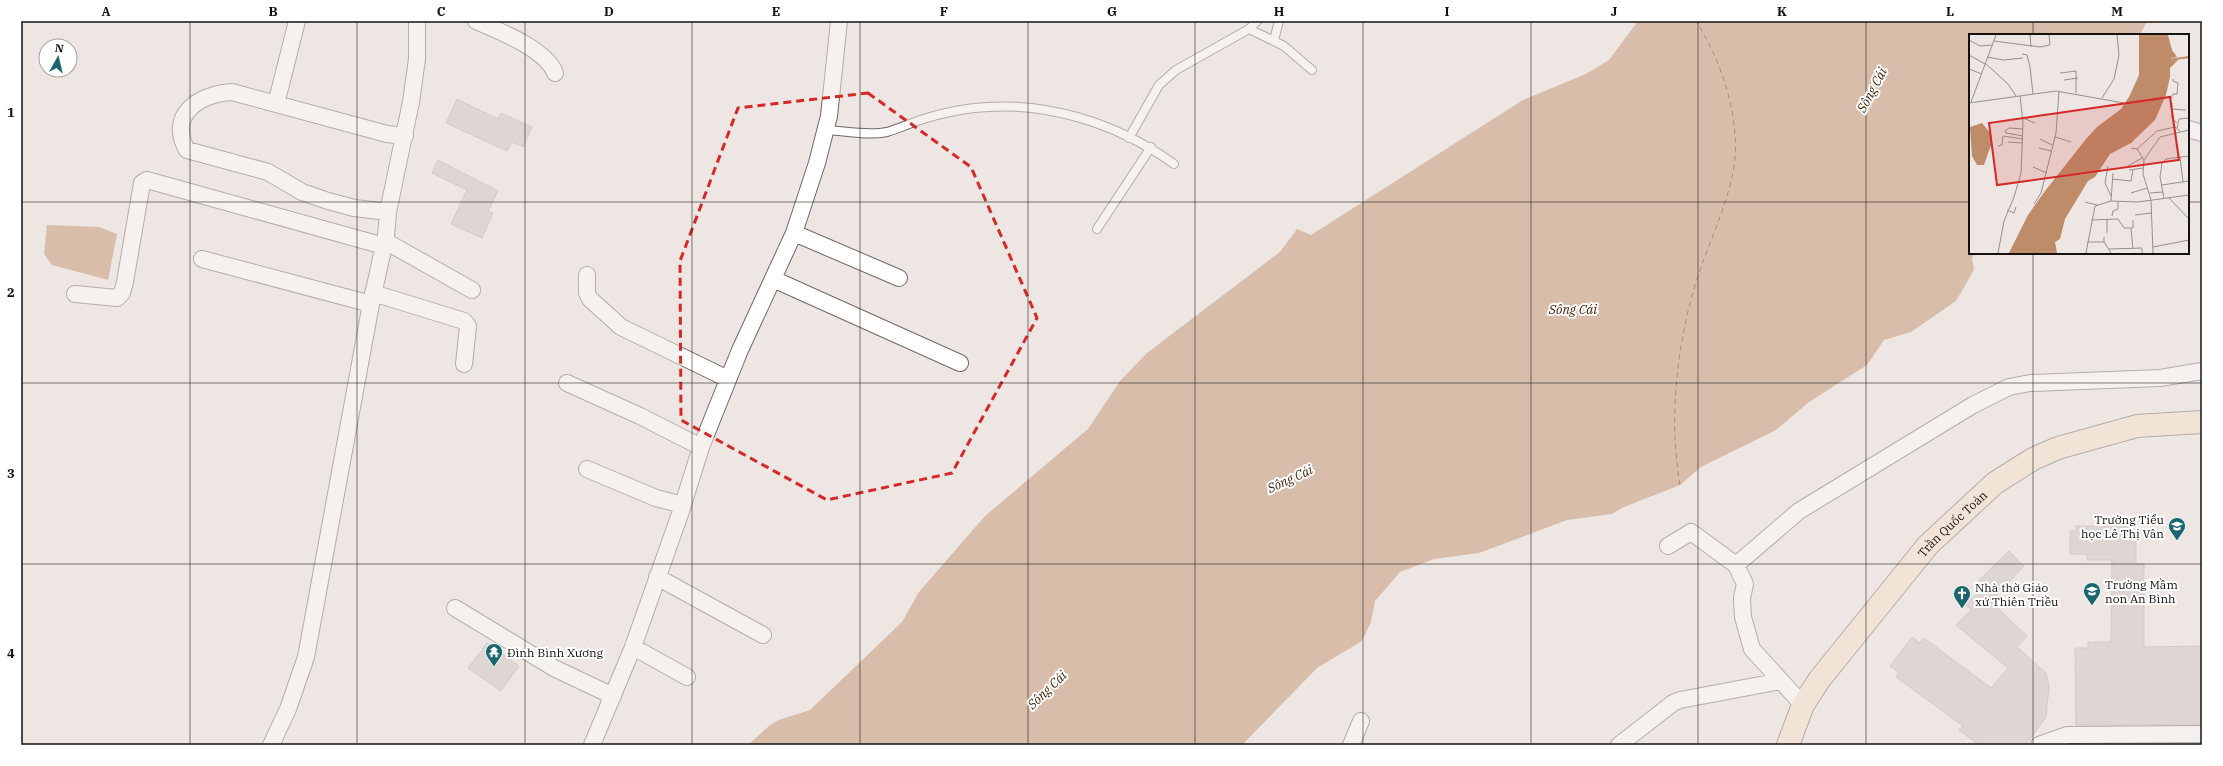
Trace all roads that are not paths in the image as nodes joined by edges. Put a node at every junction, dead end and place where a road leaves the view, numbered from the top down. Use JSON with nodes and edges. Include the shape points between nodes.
{"nodes":[{"id":1,"x":297,"y":21,"type":"edge"},
{"id":2,"x":417,"y":21,"type":"edge"},
{"id":3,"x":476,"y":21,"type":"edge"},
{"id":4,"x":839,"y":21,"type":"edge"},
{"id":5,"x":1257,"y":21,"type":"edge"},
{"id":6,"x":1279,"y":21,"type":"edge"},
{"id":7,"x":1249,"y":29,"type":"junction"},
{"id":8,"x":1274,"y":40,"type":"junction"},
{"id":9,"x":1312,"y":70,"type":"dead end"},
{"id":10,"x":555,"y":73,"type":"dead end"},
{"id":11,"x":276,"y":104,"type":"junction"},
{"id":12,"x":2189,"y":129,"type":"edge"},
{"id":13,"x":826,"y":130,"type":"junction"},
{"id":14,"x":2202,"y":132,"type":"edge"},
{"id":15,"x":405,"y":136,"type":"junction"},
{"id":16,"x":1129,"y":138,"type":"junction"},
{"id":17,"x":1151,"y":147,"type":"junction"},
{"id":18,"x":1174,"y":164,"type":"dead end"},
{"id":19,"x":388,"y":212,"type":"junction"},
{"id":20,"x":1097,"y":229,"type":"dead end"},
{"id":21,"x":794,"y":233,"type":"junction"},
{"id":22,"x":385,"y":244,"type":"junction"},
{"id":23,"x":202,"y":260,"type":"dead end"},
{"id":24,"x":587,"y":275,"type":"dead end"},
{"id":25,"x":899,"y":278,"type":"dead end"},
{"id":26,"x":773,"y":279,"type":"junction"},
{"id":27,"x":472,"y":290,"type":"dead end"},
{"id":28,"x":74,"y":294,"type":"dead end"},
{"id":29,"x":372,"y":298,"type":"junction"},
{"id":30,"x":960,"y":363,"type":"dead end"},
{"id":31,"x":464,"y":364,"type":"dead end"},
{"id":32,"x":2202,"y":371,"type":"edge"},
{"id":33,"x":728,"y":379,"type":"junction"},
{"id":34,"x":567,"y":383,"type":"dead end"},
{"id":35,"x":2202,"y":422,"type":"edge"},
{"id":36,"x":701,"y":447,"type":"junction"},
{"id":37,"x":587,"y":469,"type":"dead end"},
{"id":38,"x":682,"y":505,"type":"junction"},
{"id":39,"x":1668,"y":546,"type":"dead end"},
{"id":40,"x":1736,"y":565,"type":"junction"},
{"id":41,"x":657,"y":578,"type":"junction"},
{"id":42,"x":455,"y":608,"type":"dead end"},
{"id":43,"x":763,"y":635,"type":"dead end"},
{"id":44,"x":632,"y":647,"type":"junction"},
{"id":45,"x":687,"y":677,"type":"dead end"},
{"id":46,"x":1782,"y":681,"type":"junction"},
{"id":47,"x":613,"y":696,"type":"junction"},
{"id":48,"x":1803,"y":705,"type":"junction"},
{"id":49,"x":1361,"y":721,"type":"dead end"},
{"id":50,"x":2202,"y":734,"type":"edge"},
{"id":51,"x":271,"y":745,"type":"edge"},
{"id":52,"x":592,"y":745,"type":"edge"},
{"id":53,"x":1351,"y":745,"type":"edge"},
{"id":54,"x":1619,"y":745,"type":"edge"},
{"id":55,"x":1788,"y":745,"type":"edge"},
{"id":56,"x":2039,"y":745,"type":"edge"}],
"edges":[{"from":1,"to":11,"type":"street"},
{"from":2,"to":15,"type":"street","via":[[417,59]]},
{"from":3,"to":10,"type":"street","via":[[542,55]]},
{"from":4,"to":13,"type":"street"},
{"from":5,"to":7,"type":"lane"},
{"from":6,"to":8,"type":"lane"},
{"from":7,"to":8,"type":"lane"},
{"from":7,"to":16,"type":"lane","via":[[1176,70],[1159,85]]},
{"from":8,"to":9,"type":"lane"},
{"from":11,"to":15,"type":"street","via":[[387,134]]},
{"from":11,"to":19,"type":"street","via":[[232,92],[220,93],[197,101],[188,108],[183,119],[181,140],[187,150],[268,172],[302,192],[354,208]]},
{"from":12,"to":14,"type":"street"},
{"from":13,"to":16,"type":"lane","via":[[886,132],[929,117],[974,108],[1009,106],[1032,107],[1062,113],[1099,124]]},
{"from":13,"to":21,"type":"street"},
{"from":15,"to":19,"type":"street"},
{"from":16,"to":17,"type":"lane"},
{"from":17,"to":18,"type":"lane"},
{"from":17,"to":20,"type":"lane"},
{"from":19,"to":22,"type":"street"},
{"from":21,"to":25,"type":"street"},
{"from":21,"to":26,"type":"street"},
{"from":22,"to":27,"type":"street"},
{"from":22,"to":28,"type":"street","via":[[147,180],[142,183],[122,293],[117,298]]},
{"from":22,"to":29,"type":"street"},
{"from":23,"to":29,"type":"street"},
{"from":24,"to":33,"type":"street","via":[[587,293],[590,299],[621,327]]},
{"from":26,"to":30,"type":"street"},
{"from":26,"to":33,"type":"street"},
{"from":29,"to":31,"type":"street","via":[[464,321],[468,326]]},
{"from":29,"to":51,"type":"street","via":[[306,657],[288,709]]},
{"from":32,"to":40,"type":"street","via":[[2160,378],[2030,383],[2009,387],[1973,405],[1799,511]]},
{"from":33,"to":36,"type":"street"},
{"from":34,"to":36,"type":"street"},
{"from":35,"to":48,"type":"main road","name":"Trần Quốc Toản","via":[[2137,426],[2058,448],[2033,459],[1995,482],[1928,545],[1819,680]]},
{"from":36,"to":38,"type":"street"},
{"from":37,"to":38,"type":"street","via":[[656,498]]},
{"from":38,"to":41,"type":"street"},
{"from":39,"to":40,"type":"street","via":[[1691,532]]},
{"from":40,"to":46,"type":"street","via":[[1745,584],[1742,598],[1743,617],[1752,649]]},
{"from":41,"to":43,"type":"street"},
{"from":41,"to":44,"type":"street"},
{"from":42,"to":47,"type":"street","via":[[554,668]]},
{"from":44,"to":45,"type":"street"},
{"from":44,"to":47,"type":"street"},
{"from":46,"to":48,"type":"street"},
{"from":46,"to":54,"type":"street","via":[[1680,700]]},
{"from":47,"to":52,"type":"street"},
{"from":48,"to":55,"type":"main road","name":"Trần Quốc Toản"},
{"from":49,"to":53,"type":"street"},
{"from":50,"to":56,"type":"street","via":[[2066,735]]}]}
